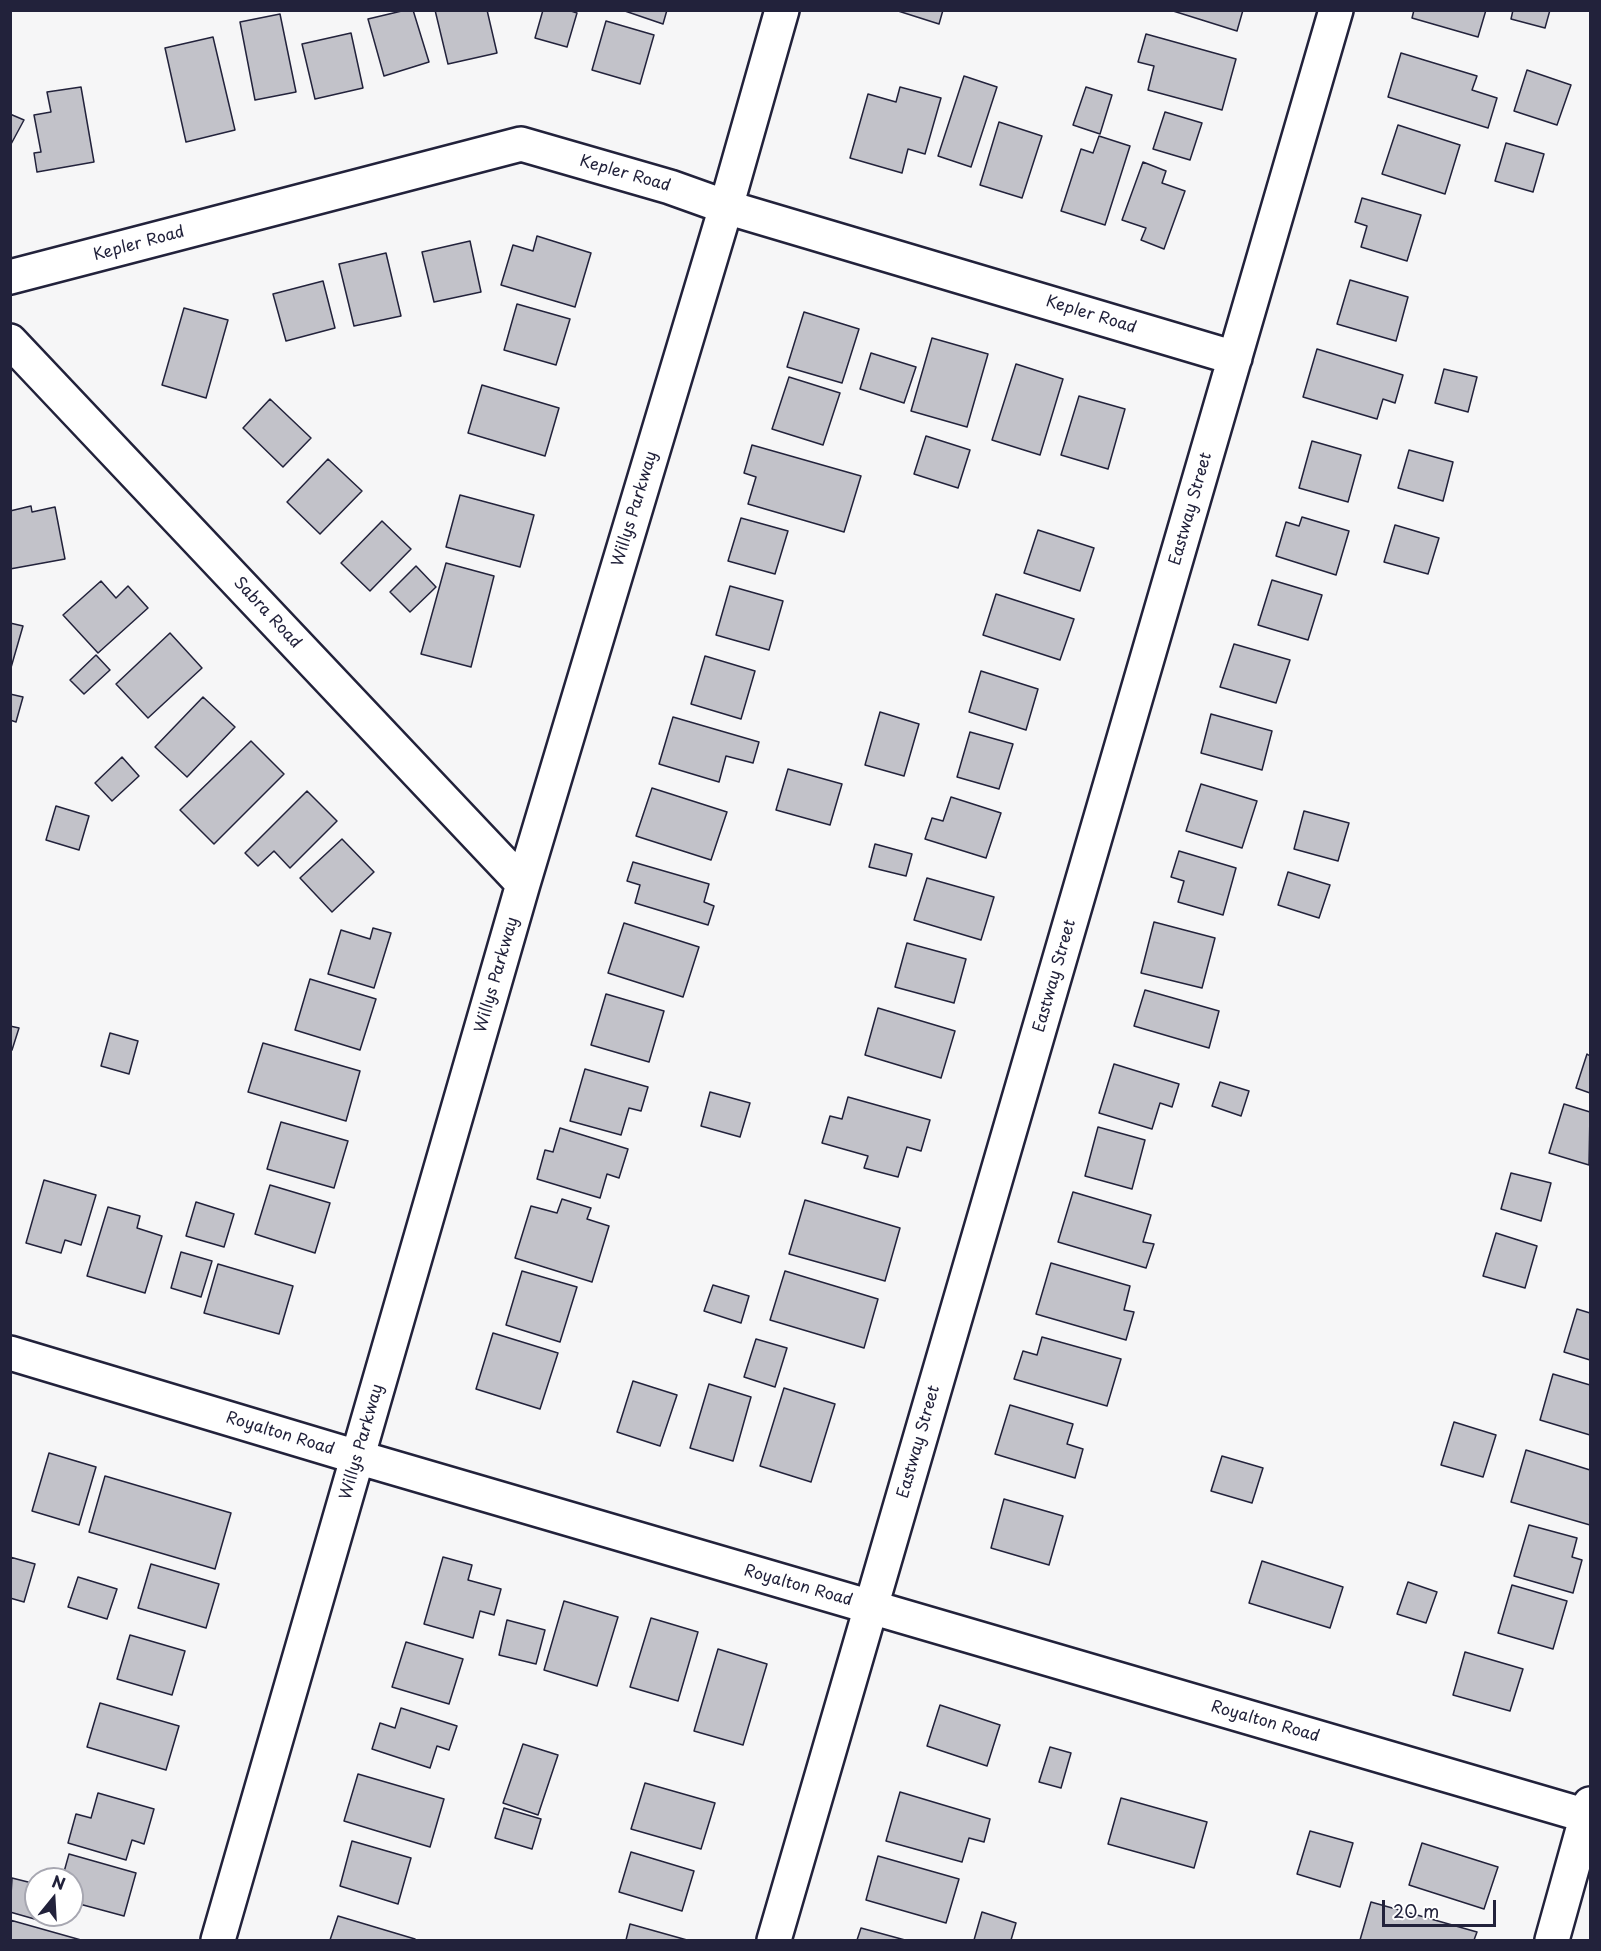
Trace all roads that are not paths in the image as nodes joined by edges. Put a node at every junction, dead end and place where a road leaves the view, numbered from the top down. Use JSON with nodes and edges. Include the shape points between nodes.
{"nodes":[{"id":1,"x":782,"y":10,"type":"edge"},
{"id":2,"x":1336,"y":10,"type":"edge"},
{"id":3,"x":726,"y":207,"type":"junction"},
{"id":4,"x":10,"y":277,"type":"edge"},
{"id":5,"x":10,"y":342,"type":"edge"},
{"id":6,"x":1235,"y":358,"type":"junction"},
{"id":7,"x":523,"y":884,"type":"junction"},
{"id":8,"x":10,"y":1353,"type":"edge"},
{"id":9,"x":357,"y":1457,"type":"junction"},
{"id":10,"x":871,"y":1607,"type":"junction"},
{"id":11,"x":1589,"y":1810,"type":"edge"},
{"id":12,"x":218,"y":1941,"type":"edge"},
{"id":13,"x":774,"y":1941,"type":"edge"},
{"id":14,"x":1552,"y":1941,"type":"edge"}],
"edges":[{"from":1,"to":3,"type":"street","name":"Willys Parkway"},
{"from":2,"to":6,"type":"street","name":"Eastway Street"},
{"from":3,"to":4,"type":"street","name":"Kepler Road","via":[[521,144]]},
{"from":3,"to":6,"type":"street","name":"Kepler Road"},
{"from":3,"to":7,"type":"street","name":"Willys Parkway"},
{"from":5,"to":7,"type":"street","name":"Sabra Road"},
{"from":6,"to":10,"type":"street","name":"Eastway Street"},
{"from":7,"to":9,"type":"street","name":"Willys Parkway"},
{"from":8,"to":9,"type":"street","name":"Royalton Road"},
{"from":9,"to":10,"type":"street","name":"Royalton Road"},
{"from":9,"to":12,"type":"street","name":"Willys Parkway"},
{"from":10,"to":11,"type":"street","name":"Royalton Road"},
{"from":10,"to":13,"type":"street","name":"Eastway Street"},
{"from":11,"to":14,"type":"street"}]}
